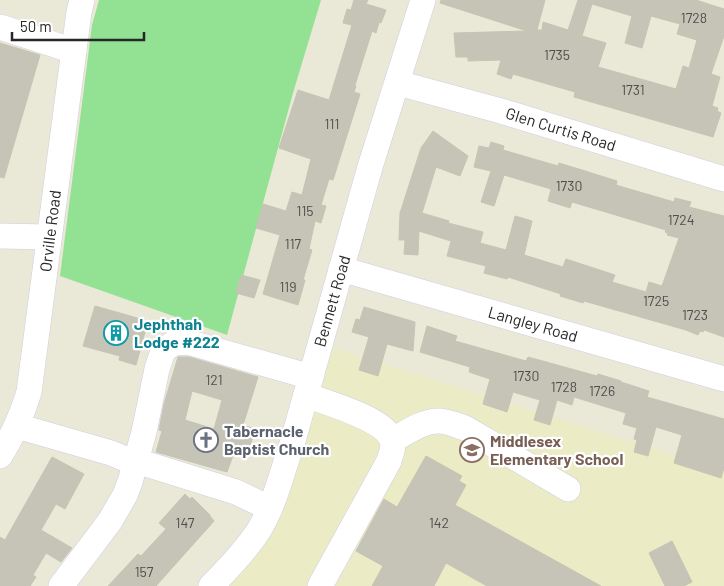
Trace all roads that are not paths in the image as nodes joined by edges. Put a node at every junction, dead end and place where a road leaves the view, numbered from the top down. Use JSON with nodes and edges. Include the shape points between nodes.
{"nodes":[{"id":1,"x":82,"y":0,"type":"edge"},
{"id":2,"x":423,"y":0,"type":"edge"},
{"id":3,"x":0,"y":27,"type":"edge"},
{"id":4,"x":74,"y":51,"type":"junction"},
{"id":5,"x":398,"y":83,"type":"junction"},
{"id":6,"x":724,"y":179,"type":"edge"},
{"id":7,"x":0,"y":236,"type":"edge"},
{"id":8,"x":49,"y":237,"type":"junction"},
{"id":9,"x":341,"y":269,"type":"junction"},
{"id":10,"x":724,"y":379,"type":"edge"},
{"id":11,"x":308,"y":386,"type":"junction"},
{"id":12,"x":16,"y":426,"type":"junction"},
{"id":13,"x":392,"y":440,"type":"junction"},
{"id":14,"x":0,"y":456,"type":"edge"},
{"id":15,"x":135,"y":463,"type":"junction"},
{"id":16,"x":568,"y":489,"type":"dead end"},
{"id":17,"x":270,"y":508,"type":"junction"},
{"id":18,"x":61,"y":586,"type":"edge"},
{"id":19,"x":211,"y":586,"type":"edge"},
{"id":20,"x":320,"y":586,"type":"edge"}],
"edges":[{"from":1,"to":4,"type":"street","name":"Orville Road"},
{"from":2,"to":5,"type":"street","name":"Bennett Road"},
{"from":3,"to":4,"type":"street"},
{"from":4,"to":8,"type":"street","name":"Orville Road"},
{"from":5,"to":6,"type":"street","name":"Glen Curtis Road"},
{"from":5,"to":9,"type":"street","name":"Bennett Road"},
{"from":7,"to":8,"type":"street"},
{"from":8,"to":12,"type":"street","name":"Orville Road","via":[[30,382]]},
{"from":9,"to":10,"type":"street","name":"Langley Road"},
{"from":9,"to":11,"type":"street","name":"Bennett Road"},
{"from":11,"to":13,"type":"street","via":[[377,422]]},
{"from":11,"to":15,"type":"street","via":[[191,344],[175,342],[163,352],[160,360]]},
{"from":11,"to":17,"type":"street","name":"Bennett Road"},
{"from":12,"to":14,"type":"street","name":"Orville Road"},
{"from":12,"to":15,"type":"street"},
{"from":13,"to":16,"type":"street","via":[[420,425],[447,422],[465,428]]},
{"from":13,"to":20,"type":"street","via":[[388,460],[366,505]]},
{"from":15,"to":17,"type":"street","via":[[211,483]]},
{"from":15,"to":18,"type":"street","via":[[125,495],[110,521]]},
{"from":17,"to":19,"type":"street","name":"Bennett Road","via":[[245,548]]}]}
